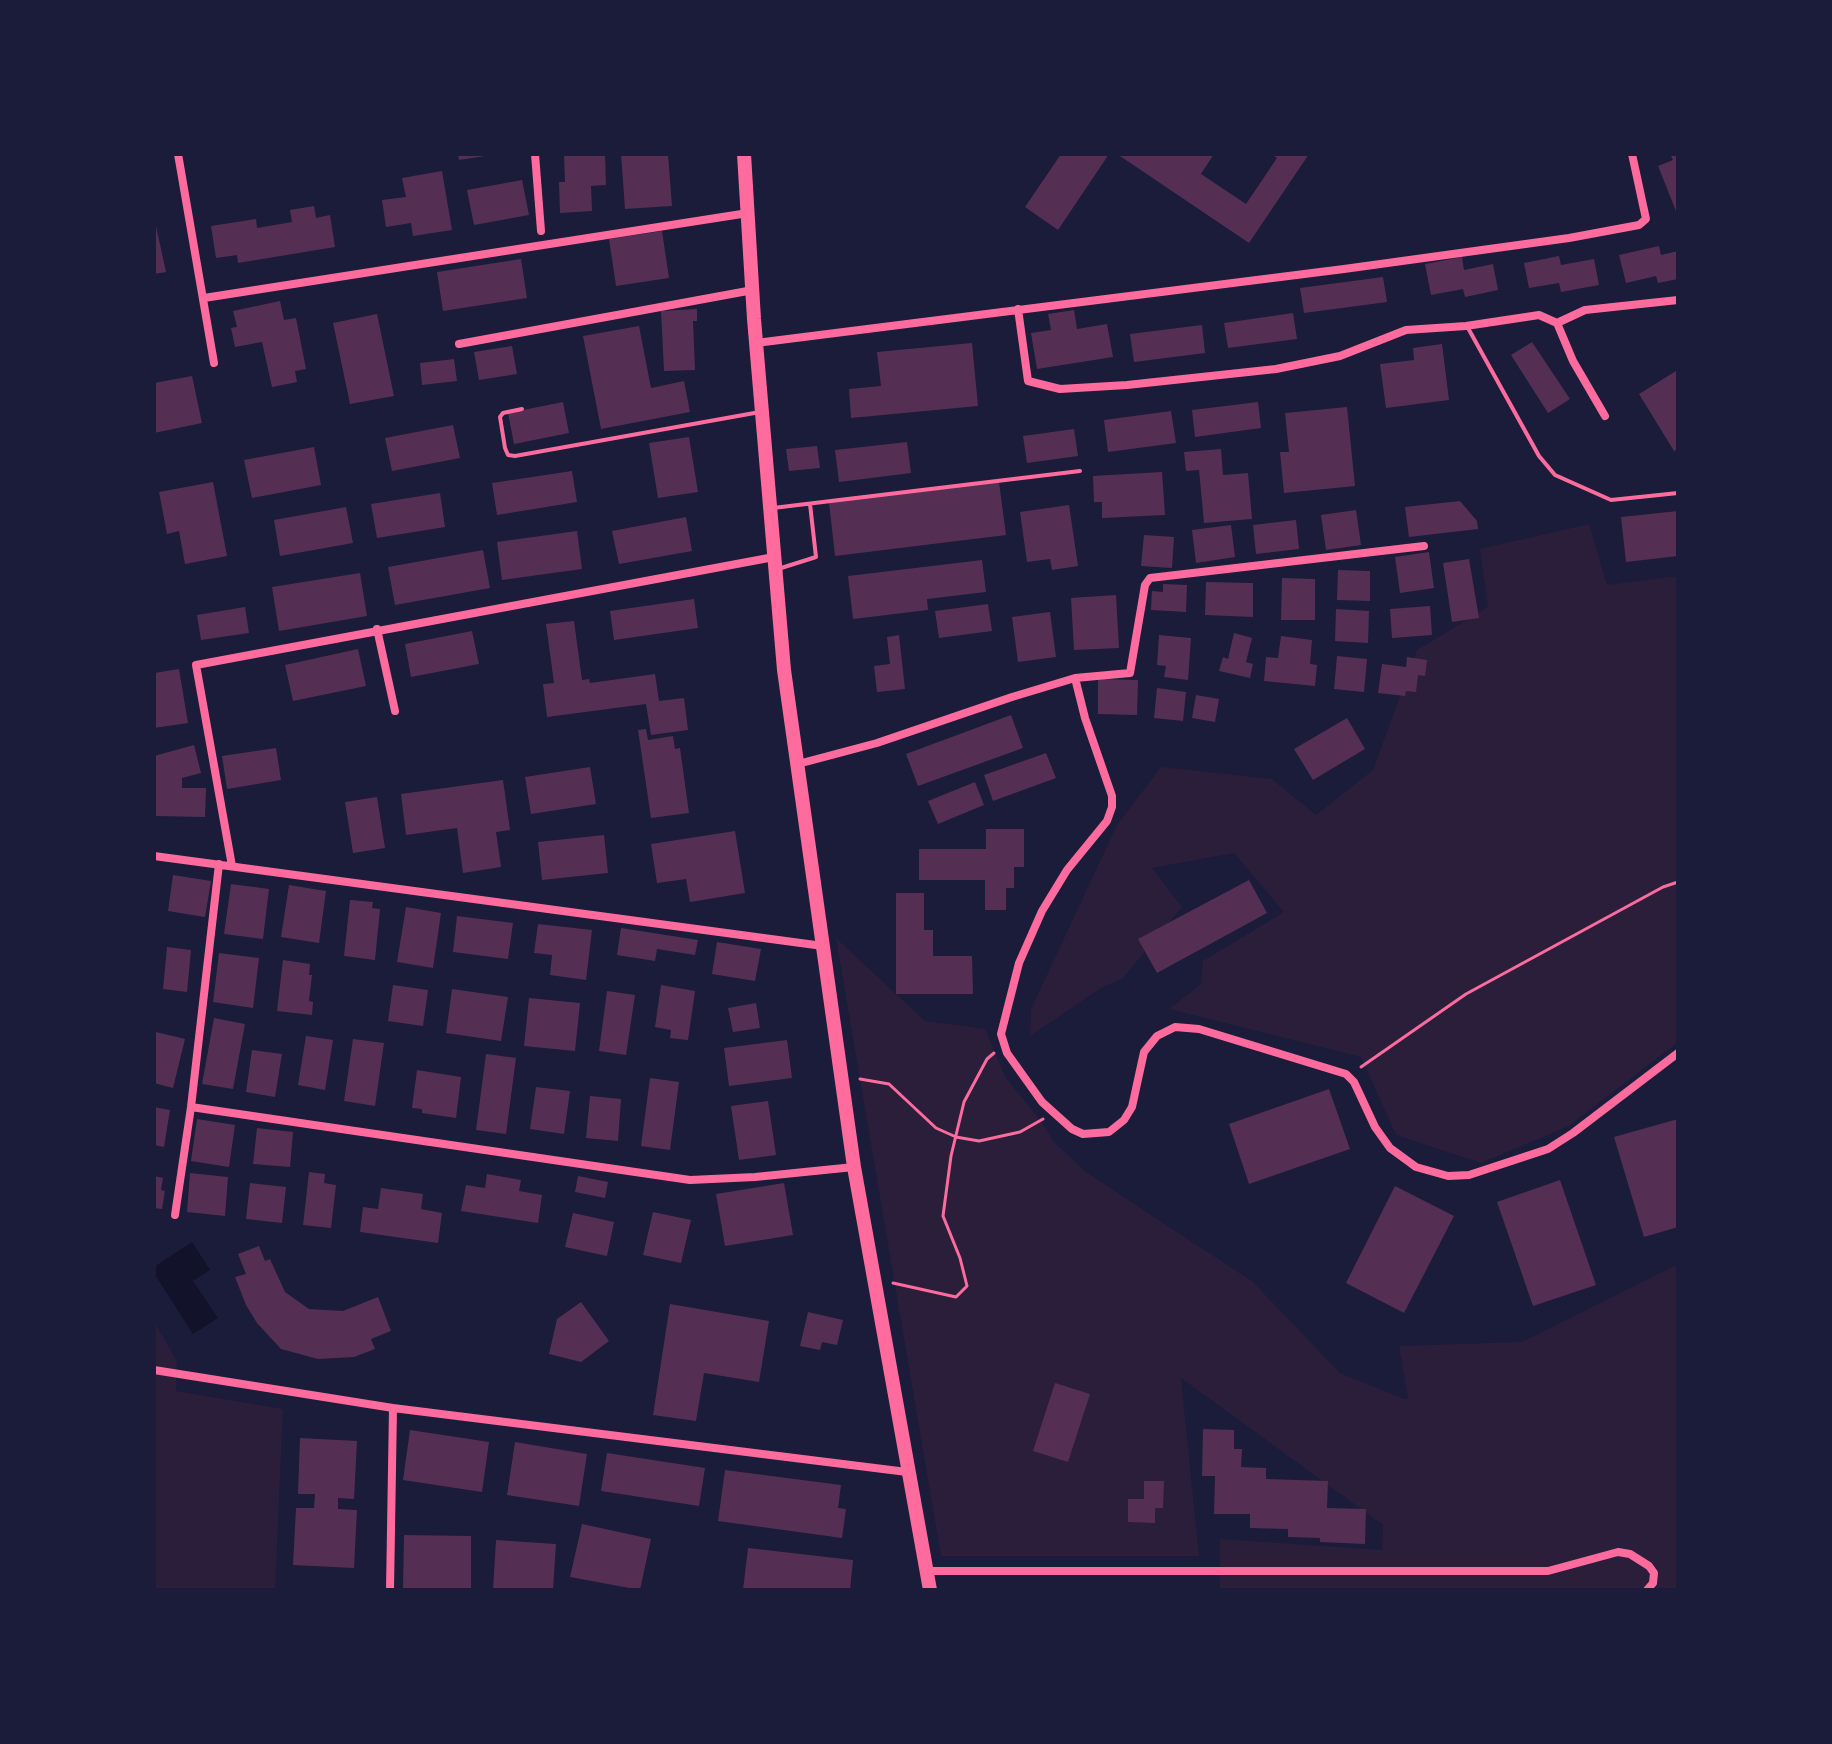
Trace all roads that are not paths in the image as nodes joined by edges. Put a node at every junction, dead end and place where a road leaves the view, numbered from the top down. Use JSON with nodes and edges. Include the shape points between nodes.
{"nodes":[{"id":1,"x":178,"y":154,"type":"edge"},
{"id":2,"x":535,"y":154,"type":"edge"},
{"id":3,"x":744,"y":154,"type":"edge"},
{"id":4,"x":1632,"y":154,"type":"edge"},
{"id":5,"x":748,"y":213,"type":"junction"},
{"id":6,"x":541,"y":231,"type":"dead end"},
{"id":7,"x":753,"y":290,"type":"junction"},
{"id":8,"x":204,"y":298,"type":"junction"},
{"id":9,"x":1678,"y":300,"type":"edge"},
{"id":10,"x":1018,"y":309,"type":"junction"},
{"id":11,"x":1557,"y":323,"type":"junction"},
{"id":12,"x":1466,"y":326,"type":"junction"},
{"id":13,"x":756,"y":343,"type":"junction"},
{"id":14,"x":459,"y":344,"type":"dead end"},
{"id":15,"x":214,"y":363,"type":"dead end"},
{"id":16,"x":522,"y":409,"type":"dead end"},
{"id":17,"x":763,"y":411,"type":"junction"},
{"id":18,"x":1605,"y":416,"type":"dead end"},
{"id":19,"x":1080,"y":471,"type":"dead end"},
{"id":20,"x":1678,"y":493,"type":"edge"},
{"id":21,"x":810,"y":504,"type":"junction"},
{"id":22,"x":770,"y":508,"type":"junction"},
{"id":23,"x":1424,"y":546,"type":"dead end"},
{"id":24,"x":774,"y":564,"type":"junction"},
{"id":25,"x":377,"y":629,"type":"junction"},
{"id":26,"x":1075,"y":678,"type":"junction"},
{"id":27,"x":395,"y":711,"type":"dead end"},
{"id":28,"x":798,"y":764,"type":"junction"},
{"id":29,"x":154,"y":856,"type":"edge"},
{"id":30,"x":219,"y":864,"type":"junction"},
{"id":31,"x":232,"y":866,"type":"junction"},
{"id":32,"x":823,"y":946,"type":"junction"},
{"id":33,"x":1678,"y":1053,"type":"edge"},
{"id":34,"x":191,"y":1107,"type":"junction"},
{"id":35,"x":854,"y":1167,"type":"junction"},
{"id":36,"x":175,"y":1215,"type":"dead end"},
{"id":37,"x":154,"y":1370,"type":"edge"},
{"id":38,"x":393,"y":1408,"type":"junction"},
{"id":39,"x":907,"y":1472,"type":"junction"},
{"id":40,"x":926,"y":1571,"type":"junction"},
{"id":41,"x":390,"y":1590,"type":"edge"},
{"id":42,"x":930,"y":1590,"type":"edge"},
{"id":43,"x":1647,"y":1590,"type":"edge"}],
"edges":[{"from":1,"to":8,"type":"street"},
{"from":2,"to":6,"type":"street"},
{"from":3,"to":5,"type":"main road"},
{"from":4,"to":10,"type":"street","via":[[1646,219],[1639,225]]},
{"from":5,"to":7,"type":"main road"},
{"from":5,"to":8,"type":"street"},
{"from":7,"to":13,"type":"main road"},
{"from":7,"to":14,"type":"street"},
{"from":8,"to":15,"type":"street"},
{"from":9,"to":11,"type":"street","via":[[1585,310]]},
{"from":10,"to":12,"type":"street","via":[[1028,381],[1060,389],[1276,369],[1340,356],[1406,330]]},
{"from":10,"to":13,"type":"street"},
{"from":11,"to":12,"type":"street","via":[[1539,315]]},
{"from":11,"to":18,"type":"street"},
{"from":12,"to":20,"type":"lane","via":[[1555,475],[1611,500]]},
{"from":13,"to":17,"type":"main road"},
{"from":16,"to":17,"type":"lane","via":[[500,417],[508,455]]},
{"from":17,"to":22,"type":"main road"},
{"from":19,"to":21,"type":"lane"},
{"from":21,"to":22,"type":"lane"},
{"from":21,"to":24,"type":"lane","via":[[816,557]]},
{"from":22,"to":24,"type":"main road"},
{"from":23,"to":26,"type":"street","via":[[1150,578],[1130,673]]},
{"from":24,"to":25,"type":"street"},
{"from":24,"to":28,"type":"main road"},
{"from":25,"to":27,"type":"street"},
{"from":25,"to":31,"type":"street","via":[[196,665]]},
{"from":26,"to":28,"type":"street"},
{"from":26,"to":33,"type":"street","via":[[1112,807],[1050,896],[1026,945],[1001,1028],[1004,1046],[1048,1108],[1072,1129],[1083,1134],[1113,1130],[1130,1110],[1149,1044],[1175,1027],[1199,1029],[1348,1076],[1390,1148],[1422,1170],[1455,1177],[1548,1149]]},
{"from":28,"to":32,"type":"main road"},
{"from":29,"to":30,"type":"street"},
{"from":30,"to":31,"type":"street"},
{"from":30,"to":34,"type":"street"},
{"from":31,"to":32,"type":"street"},
{"from":32,"to":35,"type":"main road"},
{"from":34,"to":35,"type":"street","via":[[690,1180]]},
{"from":34,"to":36,"type":"street"},
{"from":35,"to":39,"type":"main road"},
{"from":37,"to":38,"type":"street"},
{"from":38,"to":39,"type":"street"},
{"from":38,"to":41,"type":"street"},
{"from":39,"to":40,"type":"main road"},
{"from":40,"to":42,"type":"main road"},
{"from":40,"to":43,"type":"street","via":[[1548,1571],[1618,1552],[1649,1566],[1654,1573]]}]}
